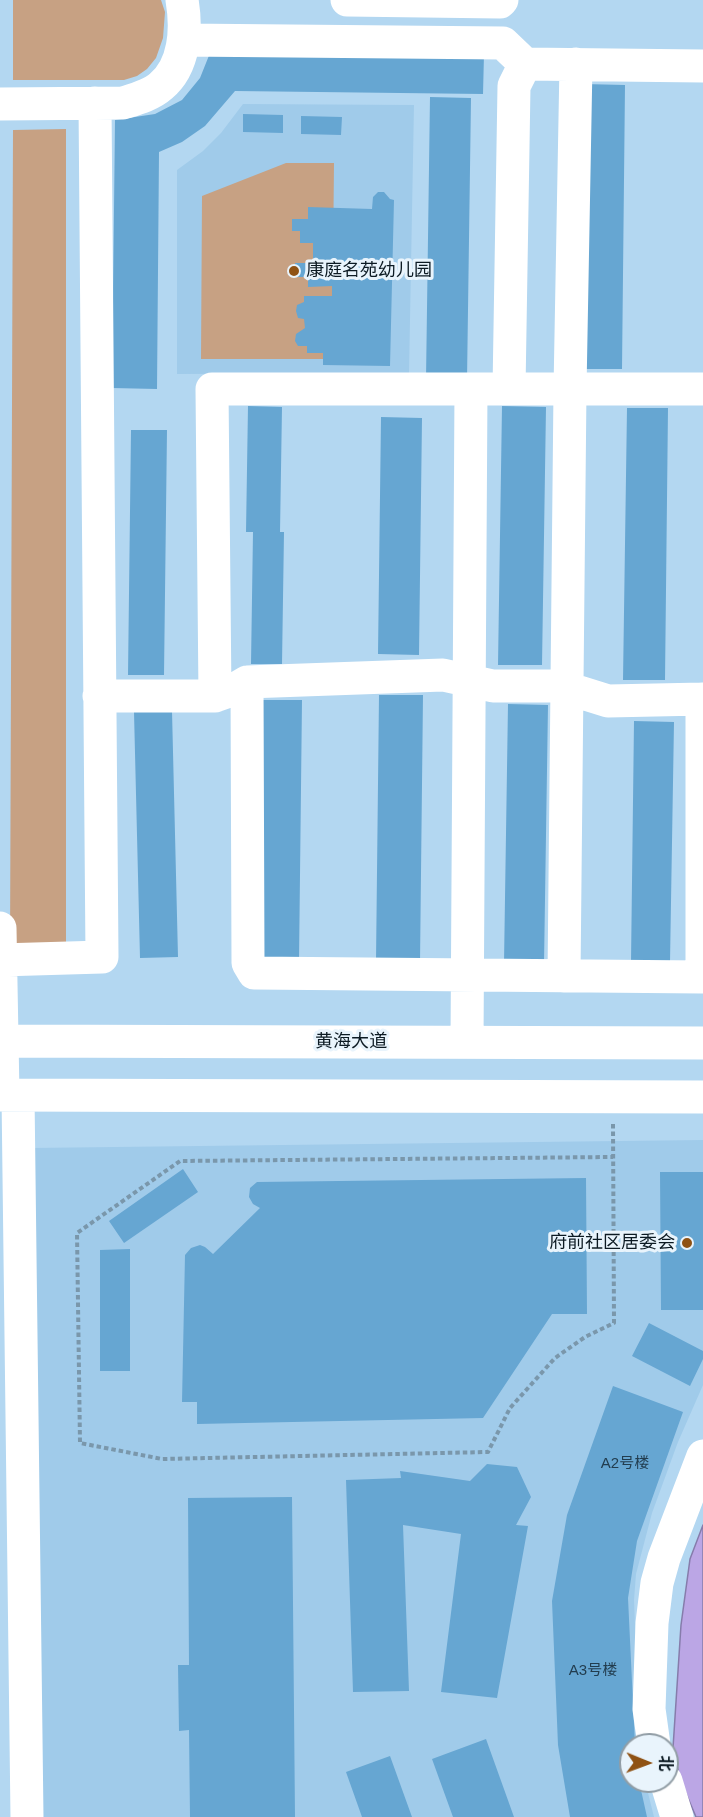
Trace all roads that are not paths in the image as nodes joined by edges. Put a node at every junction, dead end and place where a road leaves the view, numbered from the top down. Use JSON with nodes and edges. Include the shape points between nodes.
{"nodes":[{"id":1,"x":182,"y":0,"type":"edge"},
{"id":2,"x":347,"y":0,"type":"edge"},
{"id":3,"x":502,"y":0,"type":"edge"},
{"id":4,"x":184,"y":40,"type":"junction"},
{"id":5,"x":525,"y":64,"type":"junction"},
{"id":6,"x":576,"y":64,"type":"junction"},
{"id":7,"x":703,"y":66,"type":"edge"},
{"id":8,"x":95,"y":103,"type":"junction"},
{"id":9,"x":0,"y":104,"type":"edge"},
{"id":10,"x":570,"y":388,"type":"junction"},
{"id":11,"x":703,"y":388,"type":"edge"},
{"id":12,"x":471,"y":389,"type":"junction"},
{"id":13,"x":509,"y":389,"type":"junction"},
{"id":14,"x":469,"y":680,"type":"junction"},
{"id":15,"x":247,"y":682,"type":"junction"},
{"id":16,"x":567,"y":688,"type":"junction"},
{"id":17,"x":99,"y":696,"type":"junction"},
{"id":18,"x":215,"y":696,"type":"junction"},
{"id":19,"x":703,"y":699,"type":"edge"},
{"id":20,"x":0,"y":928,"type":"edge"},
{"id":21,"x":0,"y":960,"type":"edge"},
{"id":22,"x":468,"y":975,"type":"junction"},
{"id":23,"x":564,"y":976,"type":"junction"},
{"id":24,"x":1,"y":1027,"type":"edge"},
{"id":25,"x":468,"y":1042,"type":"junction"},
{"id":26,"x":703,"y":1043,"type":"edge"},
{"id":27,"x":703,"y":1096,"type":"edge"},
{"id":28,"x":14,"y":1101,"type":"edge"},
{"id":29,"x":703,"y":1456,"type":"edge"},
{"id":30,"x":653,"y":1733,"type":"edge"},
{"id":31,"x":670,"y":1793,"type":"edge"},
{"id":32,"x":27,"y":1817,"type":"edge"},
{"id":33,"x":677,"y":1817,"type":"edge"}],
"edges":[{"from":1,"to":4,"type":"street"},
{"from":2,"to":3,"type":"street"},
{"from":4,"to":5,"type":"street","via":[[503,43]]},
{"from":4,"to":8,"type":"street","via":[[177,68],[161,87],[123,103]]},
{"from":5,"to":6,"type":"street"},
{"from":5,"to":13,"type":"street","via":[[514,86]]},
{"from":6,"to":7,"type":"street"},
{"from":6,"to":10,"type":"street"},
{"from":8,"to":9,"type":"street"},
{"from":8,"to":17,"type":"street"},
{"from":10,"to":11,"type":"street"},
{"from":10,"to":13,"type":"street"},
{"from":10,"to":16,"type":"street"},
{"from":12,"to":13,"type":"street"},
{"from":12,"to":14,"type":"street"},
{"from":12,"to":18,"type":"street","via":[[212,389]]},
{"from":14,"to":15,"type":"street","via":[[443,675]]},
{"from":14,"to":16,"type":"street","via":[[493,686]]},
{"from":14,"to":22,"type":"street"},
{"from":15,"to":18,"type":"street"},
{"from":15,"to":22,"type":"street","via":[[248,963],[254,973]]},
{"from":16,"to":19,"type":"street","via":[[608,700]]},
{"from":16,"to":23,"type":"street"},
{"from":17,"to":18,"type":"street"},
{"from":17,"to":21,"type":"street","via":[[102,957]]},
{"from":19,"to":23,"type":"street","via":[[702,977]]},
{"from":20,"to":21,"type":"street"},
{"from":21,"to":24,"type":"street"},
{"from":22,"to":23,"type":"street"},
{"from":22,"to":25,"type":"street"},
{"from":24,"to":25,"type":"street","name":"黄海大道","via":[[58,1041]]},
{"from":24,"to":28,"type":"street"},
{"from":25,"to":26,"type":"street","name":"黄海大道"},
{"from":27,"to":28,"type":"street"},
{"from":28,"to":32,"type":"street"},
{"from":29,"to":30,"type":"street","via":[[657,1584],[652,1623]]},
{"from":31,"to":33,"type":"street"}]}
